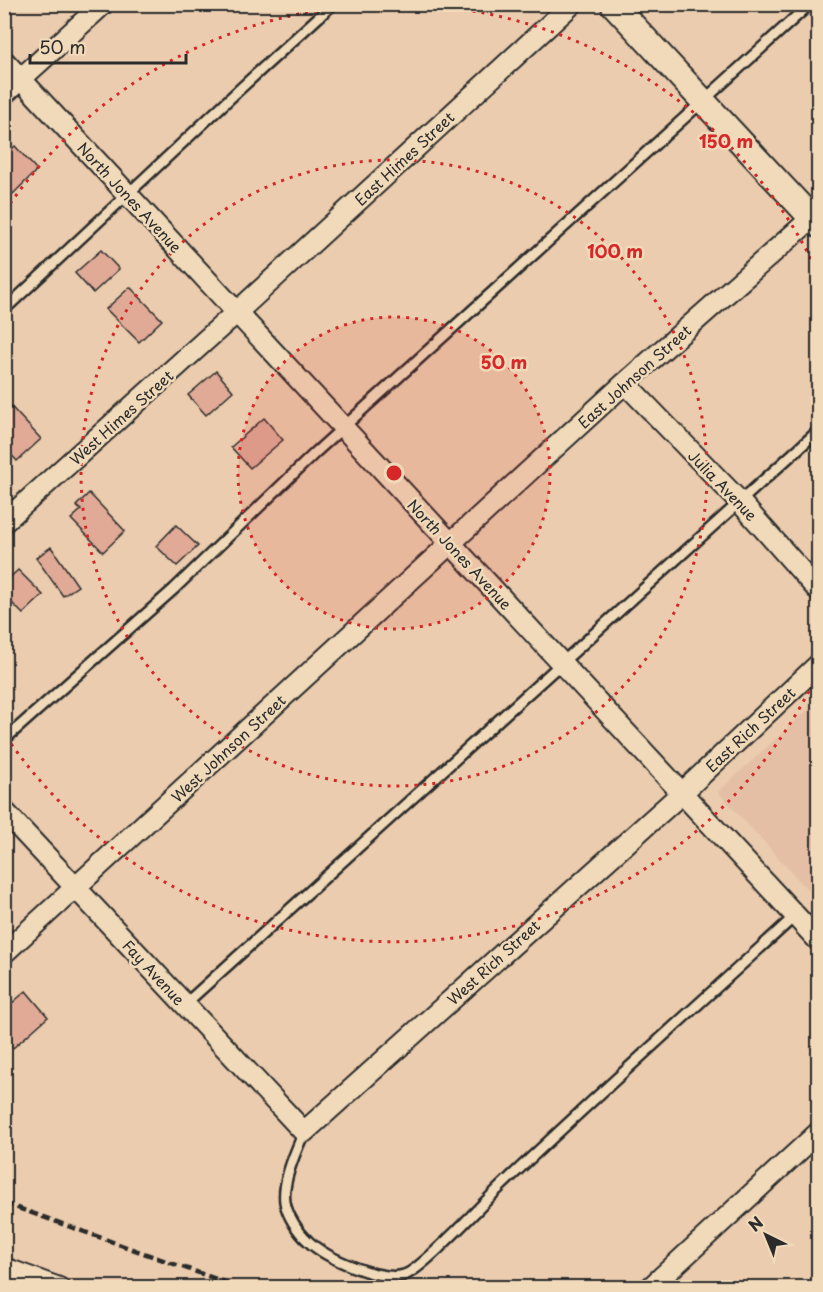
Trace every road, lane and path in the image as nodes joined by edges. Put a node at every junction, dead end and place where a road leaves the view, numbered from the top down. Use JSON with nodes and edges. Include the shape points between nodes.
{"nodes":[{"id":1,"x":103,"y":4,"type":"edge"},
{"id":2,"x":333,"y":4,"type":"edge"},
{"id":3,"x":572,"y":4,"type":"edge"},
{"id":4,"x":613,"y":4,"type":"edge"},
{"id":5,"x":810,"y":4,"type":"edge"},
{"id":6,"x":4,"y":61,"type":"edge"},
{"id":7,"x":21,"y":79,"type":"junction"},
{"id":8,"x":4,"y":94,"type":"edge"},
{"id":9,"x":704,"y":102,"type":"junction"},
{"id":10,"x":128,"y":194,"type":"junction"},
{"id":11,"x":816,"y":218,"type":"edge"},
{"id":12,"x":4,"y":310,"type":"edge"},
{"id":13,"x":237,"y":312,"type":"junction"},
{"id":14,"x":625,"y":383,"type":"junction"},
{"id":15,"x":344,"y":428,"type":"junction"},
{"id":16,"x":819,"y":431,"type":"edge"},
{"id":17,"x":740,"y":502,"type":"junction"},
{"id":18,"x":4,"y":522,"type":"edge"},
{"id":19,"x":450,"y":543,"type":"junction"},
{"id":20,"x":819,"y":590,"type":"edge"},
{"id":21,"x":562,"y":663,"type":"junction"},
{"id":22,"x":818,"y":668,"type":"edge"},
{"id":23,"x":4,"y":740,"type":"edge"},
{"id":24,"x":682,"y":793,"type":"junction"},
{"id":25,"x":4,"y":811,"type":"edge"},
{"id":26,"x":76,"y":888,"type":"junction"},
{"id":27,"x":796,"y":915,"type":"junction"},
{"id":28,"x":819,"y":940,"type":"edge"},
{"id":29,"x":4,"y":953,"type":"edge"},
{"id":30,"x":184,"y":1005,"type":"junction"},
{"id":31,"x":304,"y":1132,"type":"junction"},
{"id":32,"x":819,"y":1134,"type":"edge"},
{"id":33,"x":4,"y":1268,"type":"edge"},
{"id":34,"x":59,"y":1287,"type":"edge"},
{"id":35,"x":650,"y":1287,"type":"edge"}],
"edges":[{"from":1,"to":7,"type":"street"},
{"from":2,"to":10,"type":"lane"},
{"from":3,"to":13,"type":"street","name":"East Himes Street"},
{"from":4,"to":9,"type":"street"},
{"from":5,"to":9,"type":"lane"},
{"from":6,"to":7,"type":"street","name":"North Jones Avenue"},
{"from":7,"to":8,"type":"street"},
{"from":7,"to":10,"type":"street","name":"North Jones Avenue"},
{"from":9,"to":11,"type":"street"},
{"from":9,"to":15,"type":"lane"},
{"from":10,"to":12,"type":"lane"},
{"from":10,"to":13,"type":"street","name":"North Jones Avenue"},
{"from":11,"to":14,"type":"street","name":"East Johnson Street"},
{"from":13,"to":15,"type":"street","name":"North Jones Avenue"},
{"from":13,"to":18,"type":"street","name":"West Himes Street"},
{"from":14,"to":17,"type":"street","name":"Julia Avenue"},
{"from":14,"to":19,"type":"street","name":"East Johnson Street"},
{"from":15,"to":19,"type":"street","name":"North Jones Avenue"},
{"from":15,"to":23,"type":"lane","via":[[174,589]]},
{"from":16,"to":17,"type":"lane"},
{"from":17,"to":20,"type":"street","name":"Julia Avenue"},
{"from":17,"to":21,"type":"lane"},
{"from":19,"to":21,"type":"street","name":"North Jones Avenue"},
{"from":19,"to":26,"type":"street","name":"West Johnson Street"},
{"from":21,"to":24,"type":"street","name":"North Jones Avenue"},
{"from":21,"to":30,"type":"lane"},
{"from":22,"to":24,"type":"street","name":"East Rich Street"},
{"from":24,"to":27,"type":"street","name":"North Jones Avenue"},
{"from":24,"to":31,"type":"street","name":"West Rich Street"},
{"from":25,"to":26,"type":"street","name":"Fay Avenue"},
{"from":26,"to":29,"type":"street","name":"West Johnson Street"},
{"from":26,"to":30,"type":"street","name":"Fay Avenue"},
{"from":27,"to":28,"type":"street","name":"North Jones Avenue"},
{"from":27,"to":31,"type":"lane","via":[[405,1275],[386,1277],[328,1254],[308,1241],[293,1223],[285,1202],[287,1183]]},
{"from":30,"to":31,"type":"street","name":"Fay Avenue"},
{"from":32,"to":35,"type":"street"},
{"from":33,"to":34,"type":"street"}]}
